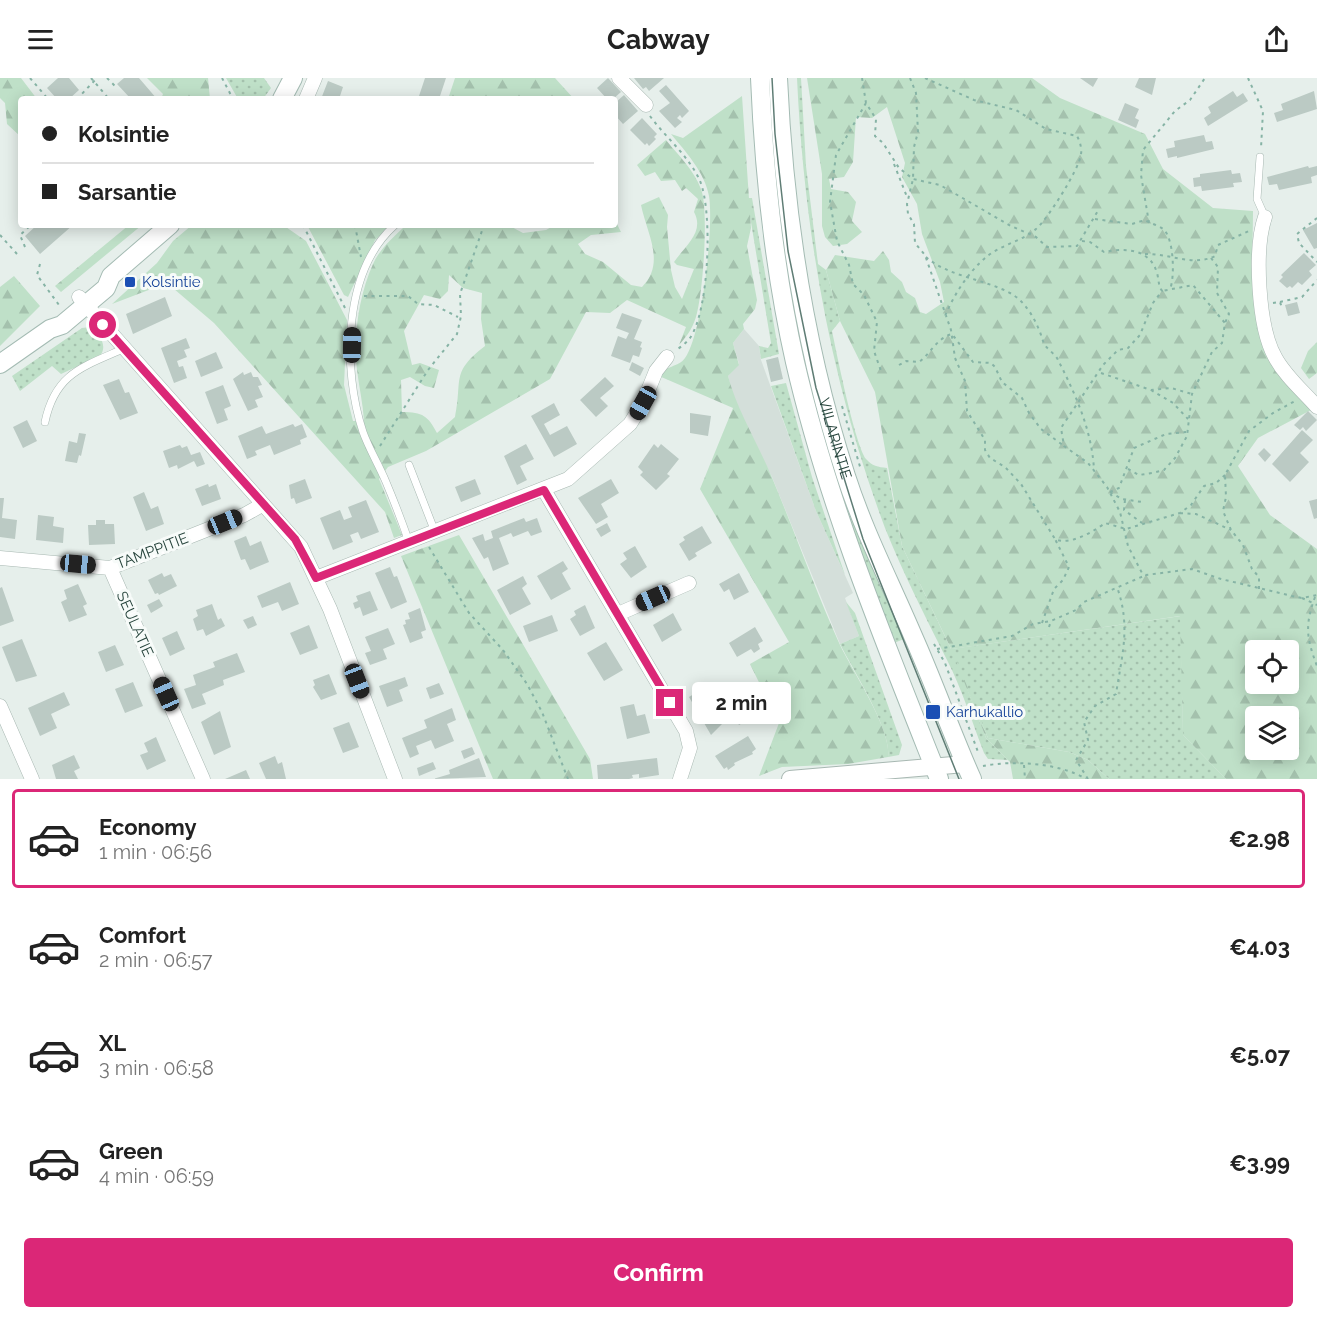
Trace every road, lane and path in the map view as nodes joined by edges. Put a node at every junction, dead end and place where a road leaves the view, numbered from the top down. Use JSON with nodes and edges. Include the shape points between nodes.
{"nodes":[{"id":1,"x":30,"y":78,"type":"edge"},
{"id":2,"x":91,"y":78,"type":"edge"},
{"id":3,"x":97,"y":78,"type":"edge"},
{"id":4,"x":107,"y":78,"type":"edge"},
{"id":5,"x":222,"y":78,"type":"edge"},
{"id":6,"x":293,"y":78,"type":"edge"},
{"id":7,"x":315,"y":78,"type":"edge"},
{"id":8,"x":619,"y":78,"type":"edge"},
{"id":9,"x":760,"y":78,"type":"edge"},
{"id":10,"x":778,"y":78,"type":"edge"},
{"id":11,"x":862,"y":78,"type":"edge"},
{"id":12,"x":910,"y":78,"type":"edge"},
{"id":13,"x":925,"y":78,"type":"edge"},
{"id":14,"x":1205,"y":78,"type":"edge"},
{"id":15,"x":1248,"y":78,"type":"edge"},
{"id":16,"x":93,"y":82,"type":"junction"},
{"id":17,"x":117,"y":88,"type":"dead end"},
{"id":18,"x":45,"y":96,"type":"edge"},
{"id":19,"x":80,"y":96,"type":"edge"},
{"id":20,"x":106,"y":96,"type":"edge"},
{"id":21,"x":231,"y":96,"type":"edge"},
{"id":22,"x":284,"y":96,"type":"edge"},
{"id":23,"x":307,"y":96,"type":"edge"},
{"id":24,"x":866,"y":104,"type":"junction"},
{"id":25,"x":646,"y":105,"type":"joint"},
{"id":26,"x":1260,"y":157,"type":"joint"},
{"id":27,"x":893,"y":161,"type":"junction"},
{"id":28,"x":913,"y":179,"type":"junction"},
{"id":29,"x":907,"y":197,"type":"junction"},
{"id":30,"x":1099,"y":209,"type":"dead end"},
{"id":31,"x":1317,"y":218,"type":"edge"},
{"id":32,"x":1095,"y":219,"type":"junction"},
{"id":33,"x":1264,"y":221,"type":"junction"},
{"id":34,"x":1149,"y":223,"type":"junction"},
{"id":35,"x":28,"y":228,"type":"edge"},
{"id":36,"x":167,"y":228,"type":"edge"},
{"id":37,"x":305,"y":228,"type":"edge"},
{"id":38,"x":356,"y":228,"type":"edge"},
{"id":39,"x":392,"y":228,"type":"edge"},
{"id":40,"x":483,"y":228,"type":"edge"},
{"id":41,"x":1028,"y":234,"type":"junction"},
{"id":42,"x":0,"y":235,"type":"edge"},
{"id":43,"x":1082,"y":241,"type":"junction"},
{"id":44,"x":25,"y":247,"type":"dead end"},
{"id":45,"x":17,"y":254,"type":"dead end"},
{"id":46,"x":1142,"y":254,"type":"junction"},
{"id":47,"x":925,"y":255,"type":"junction"},
{"id":48,"x":1172,"y":257,"type":"junction"},
{"id":49,"x":1211,"y":258,"type":"junction"},
{"id":50,"x":1317,"y":262,"type":"edge"},
{"id":51,"x":40,"y":264,"type":"dead end"},
{"id":52,"x":363,"y":268,"type":"junction"},
{"id":53,"x":970,"y":276,"type":"junction"},
{"id":54,"x":1317,"y":280,"type":"edge"},
{"id":55,"x":1170,"y":289,"type":"junction"},
{"id":56,"x":1162,"y":291,"type":"junction"},
{"id":57,"x":356,"y":296,"type":"junction"},
{"id":58,"x":82,"y":301,"type":"junction"},
{"id":59,"x":1280,"y":302,"type":"dead end"},
{"id":60,"x":59,"y":305,"type":"dead end"},
{"id":61,"x":945,"y":316,"type":"junction"},
{"id":62,"x":458,"y":317,"type":"dead end"},
{"id":63,"x":1225,"y":322,"type":"junction"},
{"id":64,"x":353,"y":324,"type":"junction"},
{"id":65,"x":952,"y":334,"type":"junction"},
{"id":66,"x":123,"y":349,"type":"junction"},
{"id":67,"x":666,"y":357,"type":"joint"},
{"id":68,"x":0,"y":364,"type":"edge"},
{"id":69,"x":899,"y":365,"type":"dead end"},
{"id":70,"x":881,"y":371,"type":"dead end"},
{"id":71,"x":1100,"y":372,"type":"junction"},
{"id":72,"x":1151,"y":390,"type":"junction"},
{"id":73,"x":1303,"y":391,"type":"junction"},
{"id":74,"x":1192,"y":394,"type":"junction"},
{"id":75,"x":840,"y":398,"type":"dead end"},
{"id":76,"x":1077,"y":404,"type":"junction"},
{"id":77,"x":1317,"y":406,"type":"edge"},
{"id":78,"x":1188,"y":419,"type":"junction"},
{"id":79,"x":45,"y":422,"type":"dead end"},
{"id":80,"x":1187,"y":432,"type":"junction"},
{"id":81,"x":1064,"y":446,"type":"junction"},
{"id":82,"x":374,"y":457,"type":"junction"},
{"id":83,"x":409,"y":465,"type":"dead end"},
{"id":84,"x":1128,"y":469,"type":"junction"},
{"id":85,"x":1095,"y":470,"type":"junction"},
{"id":86,"x":861,"y":471,"type":"dead end"},
{"id":87,"x":1225,"y":475,"type":"junction"},
{"id":88,"x":544,"y":490,"type":"junction"},
{"id":89,"x":1110,"y":492,"type":"junction"},
{"id":90,"x":1125,"y":500,"type":"junction"},
{"id":91,"x":1142,"y":502,"type":"dead end"},
{"id":92,"x":262,"y":505,"type":"junction"},
{"id":93,"x":1124,"y":510,"type":"junction"},
{"id":94,"x":1119,"y":511,"type":"junction"},
{"id":95,"x":1180,"y":513,"type":"junction"},
{"id":96,"x":1142,"y":523,"type":"junction"},
{"id":97,"x":1126,"y":529,"type":"junction"},
{"id":98,"x":1231,"y":530,"type":"junction"},
{"id":99,"x":429,"y":534,"type":"junction"},
{"id":100,"x":1055,"y":539,"type":"junction"},
{"id":101,"x":409,"y":542,"type":"junction"},
{"id":102,"x":0,"y":558,"type":"edge"},
{"id":103,"x":110,"y":568,"type":"junction"},
{"id":104,"x":1142,"y":573,"type":"junction"},
{"id":105,"x":1146,"y":575,"type":"junction"},
{"id":106,"x":1140,"y":577,"type":"junction"},
{"id":107,"x":316,"y":578,"type":"junction"},
{"id":108,"x":689,"y":583,"type":"dead end"},
{"id":109,"x":1117,"y":586,"type":"junction"},
{"id":110,"x":1259,"y":589,"type":"junction"},
{"id":111,"x":1316,"y":596,"type":"edge"},
{"id":112,"x":1302,"y":598,"type":"junction"},
{"id":113,"x":1313,"y":604,"type":"junction"},
{"id":114,"x":1317,"y":605,"type":"edge"},
{"id":115,"x":618,"y":614,"type":"junction"},
{"id":116,"x":1051,"y":621,"type":"junction"},
{"id":117,"x":1042,"y":623,"type":"junction"},
{"id":118,"x":1048,"y":627,"type":"dead end"},
{"id":119,"x":931,"y":640,"type":"dead end"},
{"id":120,"x":937,"y":649,"type":"junction"},
{"id":121,"x":1317,"y":666,"type":"edge"},
{"id":122,"x":0,"y":706,"type":"edge"},
{"id":123,"x":1024,"y":765,"type":"junction"},
{"id":124,"x":975,"y":767,"type":"edge"},
{"id":125,"x":937,"y":774,"type":"edge"},
{"id":126,"x":32,"y":779,"type":"edge"},
{"id":127,"x":203,"y":779,"type":"edge"},
{"id":128,"x":395,"y":779,"type":"edge"},
{"id":129,"x":568,"y":779,"type":"edge"},
{"id":130,"x":680,"y":779,"type":"edge"},
{"id":131,"x":790,"y":779,"type":"edge"},
{"id":132,"x":1025,"y":779,"type":"edge"},
{"id":133,"x":1087,"y":779,"type":"edge"}],
"edges":[{"from":1,"to":18,"type":"path"},
{"from":2,"to":16,"type":"path"},
{"from":3,"to":16,"type":"path"},
{"from":4,"to":17,"type":"path"},
{"from":5,"to":21,"type":"path"},
{"from":6,"to":22,"type":"main road"},
{"from":7,"to":23,"type":"street"},
{"from":8,"to":25,"type":"street"},
{"from":9,"to":125,"type":"main road","name":"VIILARINTIE","via":[[770,216],[795,363],[821,456],[888,652]]},
{"from":10,"to":124,"type":"main road","name":"VIILARINTIE","via":[[790,230],[824,400],[868,537]]},
{"from":11,"to":24,"type":"path"},
{"from":12,"to":28,"type":"path","via":[[918,111]]},
{"from":13,"to":41,"type":"path","via":[[974,100],[1016,110],[1046,129],[1079,139],[1081,154],[1064,192],[1044,220]]},
{"from":14,"to":34,"type":"path","via":[[1143,150],[1141,175]]},
{"from":15,"to":26,"type":"path","via":[[1263,111]]},
{"from":16,"to":19,"type":"path"},
{"from":16,"to":20,"type":"path"},
{"from":24,"to":27,"type":"path","via":[[876,118],[875,136]]},
{"from":24,"to":70,"type":"path","via":[[836,155],[830,202],[832,224],[853,284],[864,295],[877,322],[874,351]]},
{"from":25,"to":67,"type":"path","via":[[650,117],[694,169],[707,209],[707,255],[698,321],[690,338]]},
{"from":26,"to":33,"type":"lane","via":[[1257,199]]},
{"from":27,"to":28,"type":"path"},
{"from":27,"to":29,"type":"path"},
{"from":28,"to":29,"type":"path"},
{"from":28,"to":41,"type":"path","via":[[940,185]]},
{"from":29,"to":47,"type":"path","via":[[915,243]]},
{"from":30,"to":32,"type":"path"},
{"from":31,"to":50,"type":"path","via":[[1297,234],[1299,243]]},
{"from":32,"to":34,"type":"path"},
{"from":32,"to":43,"type":"path"},
{"from":33,"to":49,"type":"path","via":[[1218,245]]},
{"from":33,"to":73,"type":"street","via":[[1259,234],[1266,337],[1275,359]]},
{"from":34,"to":48,"type":"path","via":[[1168,235]]},
{"from":35,"to":44,"type":"path","via":[[20,235]]},
{"from":36,"to":58,"type":"main road","via":[[111,276],[101,279]]},
{"from":37,"to":64,"type":"path"},
{"from":38,"to":52,"type":"path"},
{"from":39,"to":52,"type":"lane"},
{"from":40,"to":82,"type":"path","via":[[460,294],[457,334],[428,370]]},
{"from":41,"to":43,"type":"path","via":[[1047,247],[1077,246]]},
{"from":41,"to":53,"type":"path","via":[[992,252]]},
{"from":42,"to":45,"type":"path"},
{"from":43,"to":46,"type":"path","via":[[1104,252],[1129,249]]},
{"from":46,"to":48,"type":"path"},
{"from":46,"to":56,"type":"path","via":[[1157,273]]},
{"from":47,"to":53,"type":"path","via":[[953,273]]},
{"from":47,"to":61,"type":"path"},
{"from":48,"to":49,"type":"path","via":[[1205,261]]},
{"from":48,"to":55,"type":"path"},
{"from":49,"to":63,"type":"path","via":[[1218,267],[1217,293],[1229,314]]},
{"from":51,"to":60,"type":"path","via":[[37,275]]},
{"from":52,"to":57,"type":"lane"},
{"from":53,"to":61,"type":"path"},
{"from":53,"to":76,"type":"path","via":[[1012,294],[1021,302],[1056,356]]},
{"from":54,"to":59,"type":"path","via":[[1302,297]]},
{"from":55,"to":56,"type":"path"},
{"from":55,"to":63,"type":"path","via":[[1193,285]]},
{"from":56,"to":71,"type":"path","via":[[1140,335],[1128,348],[1118,350]]},
{"from":57,"to":62,"type":"path","via":[[408,296],[418,304],[434,305]]},
{"from":57,"to":64,"type":"lane"},
{"from":58,"to":66,"type":"street"},
{"from":58,"to":68,"type":"main road","via":[[55,317],[50,328]]},
{"from":61,"to":65,"type":"path"},
{"from":63,"to":74,"type":"path","via":[[1222,343],[1212,352]]},
{"from":64,"to":82,"type":"lane","via":[[352,367],[357,408]]},
{"from":65,"to":69,"type":"path","via":[[942,338],[919,362]]},
{"from":65,"to":81,"type":"path","via":[[973,362],[991,363],[1002,382],[1022,398],[1041,429]]},
{"from":65,"to":100,"type":"path","via":[[955,358],[965,381],[967,411],[985,440],[990,458],[1021,484]]},
{"from":66,"to":79,"type":"lane","via":[[59,384]]},
{"from":66,"to":92,"type":"street"},
{"from":67,"to":88,"type":"street","via":[[630,424],[568,479]]},
{"from":71,"to":72,"type":"path"},
{"from":71,"to":76,"type":"path"},
{"from":72,"to":74,"type":"path","via":[[1171,388]]},
{"from":72,"to":78,"type":"path","via":[[1173,403]]},
{"from":73,"to":77,"type":"street"},
{"from":73,"to":87,"type":"path","via":[[1293,404],[1249,431]]},
{"from":74,"to":78,"type":"path"},
{"from":75,"to":86,"type":"path"},
{"from":76,"to":81,"type":"path","via":[[1062,424]]},
{"from":76,"to":85,"type":"path","via":[[1087,423]]},
{"from":78,"to":80,"type":"path"},
{"from":80,"to":84,"type":"path","via":[[1166,434],[1134,448]]},
{"from":80,"to":84,"type":"path","via":[[1183,445],[1164,470],[1139,475]]},
{"from":81,"to":85,"type":"path"},
{"from":82,"to":101,"type":"lane"},
{"from":83,"to":99,"type":"lane"},
{"from":84,"to":89,"type":"path","via":[[1119,488]]},
{"from":85,"to":89,"type":"path"},
{"from":87,"to":95,"type":"path","via":[[1216,483],[1203,486],[1191,505]]},
{"from":87,"to":98,"type":"path","via":[[1223,511]]},
{"from":88,"to":99,"type":"street"},
{"from":88,"to":115,"type":"street"},
{"from":89,"to":90,"type":"path"},
{"from":89,"to":94,"type":"path"},
{"from":90,"to":91,"type":"path"},
{"from":90,"to":93,"type":"path"},
{"from":92,"to":103,"type":"street","name":"TAMPPITIE"},
{"from":92,"to":107,"type":"street","via":[[301,547]]},
{"from":93,"to":94,"type":"path"},
{"from":93,"to":96,"type":"path"},
{"from":94,"to":97,"type":"path"},
{"from":95,"to":96,"type":"path"},
{"from":95,"to":98,"type":"path","via":[[1196,513]]},
{"from":96,"to":97,"type":"path"},
{"from":97,"to":100,"type":"path","via":[[1105,523],[1078,539]]},
{"from":97,"to":104,"type":"path","via":[[1128,546]]},
{"from":98,"to":110,"type":"path","via":[[1243,544],[1259,577]]},
{"from":99,"to":101,"type":"street"},
{"from":99,"to":129,"type":"path","via":[[464,607],[527,684]]},
{"from":100,"to":117,"type":"path","via":[[1069,567],[1054,589]]},
{"from":101,"to":107,"type":"street"},
{"from":102,"to":103,"type":"street","name":"TAMPPITIE"},
{"from":103,"to":127,"type":"street","name":"SEULATIE"},
{"from":104,"to":105,"type":"path"},
{"from":104,"to":106,"type":"path"},
{"from":105,"to":106,"type":"path"},
{"from":105,"to":110,"type":"path","via":[[1192,569]]},
{"from":106,"to":109,"type":"path"},
{"from":107,"to":128,"type":"street"},
{"from":108,"to":115,"type":"street"},
{"from":109,"to":116,"type":"path"},
{"from":109,"to":133,"type":"path","via":[[1127,634],[1116,694],[1095,706],[1084,722],[1088,740],[1076,759]]},
{"from":110,"to":112,"type":"path"},
{"from":111,"to":112,"type":"path"},
{"from":111,"to":113,"type":"path"},
{"from":112,"to":113,"type":"path"},
{"from":113,"to":114,"type":"path"},
{"from":113,"to":121,"type":"path","via":[[1308,615],[1307,639]]},
{"from":115,"to":130,"type":"street","via":[[686,731],[690,748]]},
{"from":116,"to":117,"type":"path"},
{"from":116,"to":118,"type":"path"},
{"from":117,"to":120,"type":"path","via":[[1012,636]]},
{"from":119,"to":120,"type":"path"},
{"from":120,"to":124,"type":"path","via":[[957,692]]},
{"from":122,"to":126,"type":"street"},
{"from":123,"to":124,"type":"path"},
{"from":123,"to":132,"type":"path"},
{"from":123,"to":133,"type":"path","via":[[1057,769]]},
{"from":124,"to":125,"type":"street"},
{"from":125,"to":131,"type":"street"}]}
